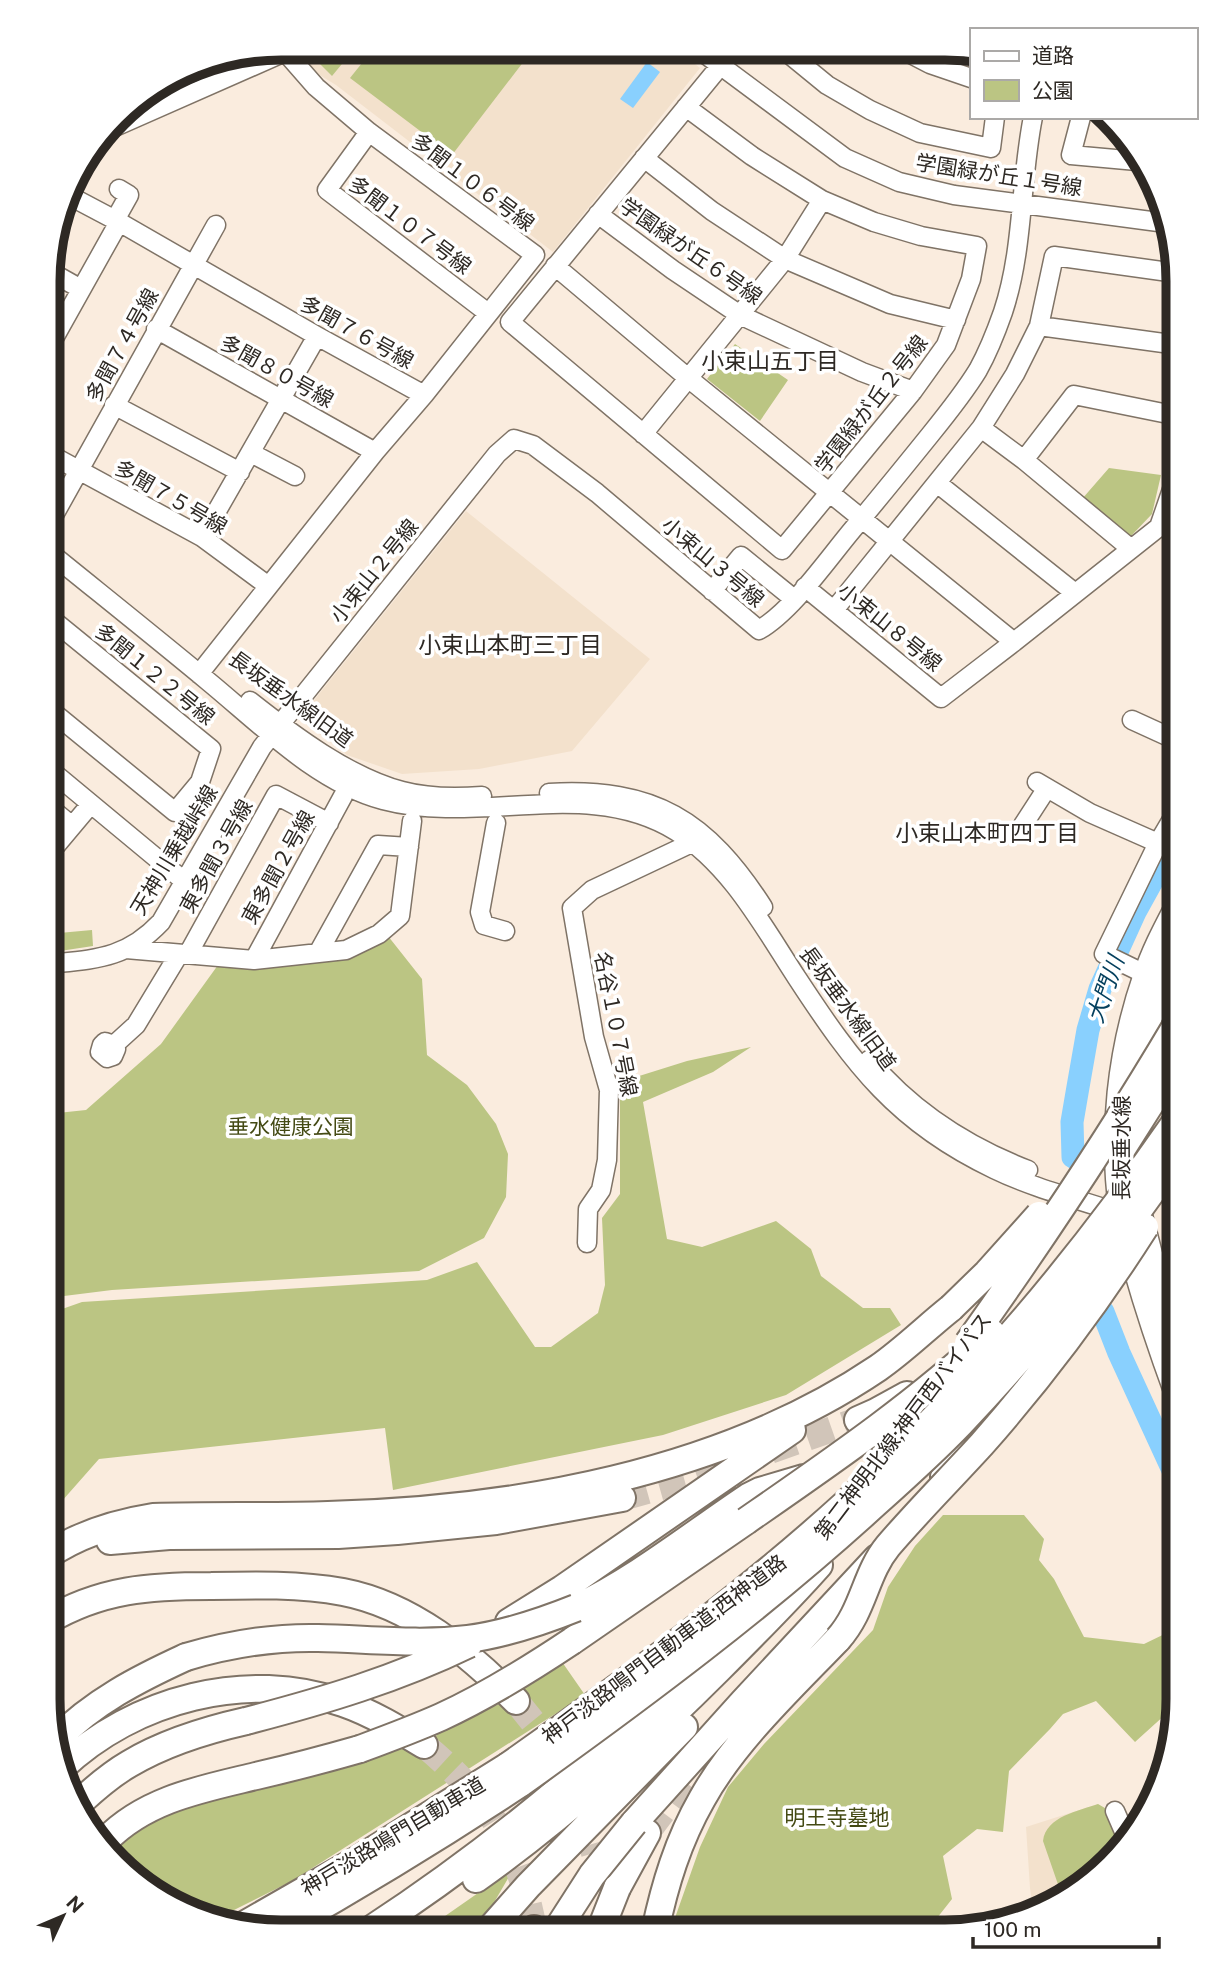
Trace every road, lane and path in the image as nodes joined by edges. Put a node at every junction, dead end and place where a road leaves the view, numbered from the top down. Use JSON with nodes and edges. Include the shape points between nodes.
{"nodes":[{"id":1,"x":292,"y":60,"type":"edge"},
{"id":2,"x":713,"y":60,"type":"edge"},
{"id":3,"x":724,"y":60,"type":"edge"},
{"id":4,"x":797,"y":60,"type":"edge"},
{"id":5,"x":922,"y":60,"type":"edge"},
{"id":6,"x":260,"y":61,"type":"edge"},
{"id":7,"x":720,"y":65,"type":"junction"},
{"id":8,"x":970,"y":78,"type":"edge"},
{"id":9,"x":686,"y":107,"type":"junction"},
{"id":10,"x":995,"y":119,"type":"edge"},
{"id":11,"x":1033,"y":119,"type":"edge"},
{"id":12,"x":1080,"y":119,"type":"edge"},
{"id":13,"x":128,"y":121,"type":"edge"},
{"id":14,"x":369,"y":132,"type":"junction"},
{"id":15,"x":644,"y":158,"type":"junction"},
{"id":16,"x":1130,"y":160,"type":"edge"},
{"id":17,"x":119,"y":189,"type":"dead end"},
{"id":18,"x":75,"y":199,"type":"edge"},
{"id":19,"x":822,"y":200,"type":"junction"},
{"id":20,"x":1022,"y":204,"type":"junction"},
{"id":21,"x":598,"y":214,"type":"junction"},
{"id":22,"x":117,"y":221,"type":"junction"},
{"id":23,"x":1157,"y":222,"type":"edge"},
{"id":24,"x":216,"y":225,"type":"dead end"},
{"id":25,"x":785,"y":259,"type":"junction"},
{"id":26,"x":193,"y":265,"type":"junction"},
{"id":27,"x":555,"y":266,"type":"junction"},
{"id":28,"x":1165,"y":272,"type":"edge"},
{"id":29,"x":60,"y":277,"type":"edge"},
{"id":30,"x":81,"y":289,"type":"junction"},
{"id":31,"x":488,"y":313,"type":"junction"},
{"id":32,"x":740,"y":315,"type":"junction"},
{"id":33,"x":956,"y":320,"type":"junction"},
{"id":34,"x":1038,"y":326,"type":"junction"},
{"id":35,"x":60,"y":327,"type":"edge"},
{"id":36,"x":156,"y":329,"type":"junction"},
{"id":37,"x":317,"y":336,"type":"junction"},
{"id":38,"x":1166,"y":343,"type":"edge"},
{"id":39,"x":688,"y":378,"type":"junction"},
{"id":40,"x":913,"y":391,"type":"junction"},
{"id":41,"x":424,"y":395,"type":"junction"},
{"id":42,"x":281,"y":399,"type":"junction"},
{"id":43,"x":114,"y":405,"type":"junction"},
{"id":44,"x":1166,"y":414,"type":"edge"},
{"id":45,"x":981,"y":428,"type":"junction"},
{"id":46,"x":643,"y":434,"type":"junction"},
{"id":47,"x":514,"y":439,"type":"joint"},
{"id":48,"x":375,"y":452,"type":"junction"},
{"id":49,"x":251,"y":453,"type":"junction"},
{"id":50,"x":60,"y":460,"type":"edge"},
{"id":51,"x":1024,"y":460,"type":"junction"},
{"id":52,"x":78,"y":470,"type":"junction"},
{"id":53,"x":240,"y":472,"type":"junction"},
{"id":54,"x":295,"y":476,"type":"dead end"},
{"id":55,"x":937,"y":483,"type":"junction"},
{"id":56,"x":831,"y":492,"type":"junction"},
{"id":57,"x":60,"y":504,"type":"edge"},
{"id":58,"x":1166,"y":507,"type":"edge"},
{"id":59,"x":862,"y":518,"type":"junction"},
{"id":60,"x":202,"y":537,"type":"junction"},
{"id":61,"x":891,"y":542,"type":"junction"},
{"id":62,"x":60,"y":547,"type":"edge"},
{"id":63,"x":1130,"y":548,"type":"junction"},
{"id":64,"x":60,"y":560,"type":"edge"},
{"id":65,"x":267,"y":585,"type":"junction"},
{"id":66,"x":712,"y":591,"type":"junction"},
{"id":67,"x":799,"y":593,"type":"junction"},
{"id":68,"x":1075,"y":593,"type":"junction"},
{"id":69,"x":834,"y":610,"type":"junction"},
{"id":70,"x":60,"y":629,"type":"edge"},
{"id":71,"x":1014,"y":642,"type":"junction"},
{"id":72,"x":203,"y":670,"type":"junction"},
{"id":73,"x":60,"y":718,"type":"edge"},
{"id":74,"x":1132,"y":720,"type":"dead end"},
{"id":75,"x":276,"y":729,"type":"junction"},
{"id":76,"x":1166,"y":735,"type":"edge"},
{"id":77,"x":60,"y":779,"type":"edge"},
{"id":78,"x":343,"y":796,"type":"dead end"},
{"id":79,"x":90,"y":804,"type":"junction"},
{"id":80,"x":60,"y":816,"type":"edge"},
{"id":81,"x":412,"y":821,"type":"dead end"},
{"id":82,"x":328,"y":823,"type":"junction"},
{"id":83,"x":496,"y":823,"type":"dead end"},
{"id":84,"x":1023,"y":825,"type":"dead end"},
{"id":85,"x":72,"y":826,"type":"junction"},
{"id":86,"x":1166,"y":829,"type":"edge"},
{"id":87,"x":700,"y":839,"type":"junction"},
{"id":88,"x":60,"y":840,"type":"edge"},
{"id":89,"x":1157,"y":843,"type":"junction"},
{"id":90,"x":409,"y":847,"type":"junction"},
{"id":91,"x":184,"y":881,"type":"junction"},
{"id":92,"x":1166,"y":930,"type":"edge"},
{"id":93,"x":505,"y":931,"type":"dead end"},
{"id":94,"x":126,"y":949,"type":"junction"},
{"id":95,"x":318,"y":953,"type":"junction"},
{"id":96,"x":183,"y":954,"type":"junction"},
{"id":97,"x":254,"y":960,"type":"junction"},
{"id":98,"x":60,"y":962,"type":"edge"},
{"id":99,"x":1166,"y":970,"type":"edge"},
{"id":100,"x":1145,"y":974,"type":"junction"},
{"id":101,"x":1165,"y":1032,"type":"edge"},
{"id":102,"x":1165,"y":1043,"type":"edge"},
{"id":103,"x":114,"y":1045,"type":"dead end"},
{"id":104,"x":1165,"y":1080,"type":"edge"},
{"id":105,"x":1165,"y":1124,"type":"edge"},
{"id":106,"x":1165,"y":1136,"type":"edge"},
{"id":107,"x":1165,"y":1172,"type":"edge"},
{"id":108,"x":1165,"y":1191,"type":"edge"},
{"id":109,"x":1126,"y":1207,"type":"junction"},
{"id":110,"x":587,"y":1243,"type":"dead end"},
{"id":111,"x":1165,"y":1305,"type":"edge"},
{"id":112,"x":1165,"y":1360,"type":"edge"},
{"id":113,"x":880,"y":1367,"type":"junction"},
{"id":114,"x":858,"y":1420,"type":"tunnel mouth"},
{"id":115,"x":878,"y":1481,"type":"junction"},
{"id":116,"x":622,"y":1498,"type":"tunnel mouth"},
{"id":117,"x":741,"y":1513,"type":"junction"},
{"id":118,"x":60,"y":1548,"type":"edge"},
{"id":119,"x":889,"y":1549,"type":"junction"},
{"id":120,"x":60,"y":1561,"type":"edge"},
{"id":121,"x":813,"y":1572,"type":"junction"},
{"id":122,"x":60,"y":1613,"type":"edge"},
{"id":123,"x":516,"y":1701,"type":"tunnel mouth"},
{"id":124,"x":63,"y":1733,"type":"edge"},
{"id":125,"x":424,"y":1745,"type":"tunnel mouth"},
{"id":126,"x":69,"y":1762,"type":"edge"},
{"id":127,"x":514,"y":1775,"type":"junction"},
{"id":128,"x":84,"y":1799,"type":"edge"},
{"id":129,"x":1115,"y":1811,"type":"dead end"},
{"id":130,"x":641,"y":1828,"type":"junction"},
{"id":131,"x":1123,"y":1829,"type":"edge"},
{"id":132,"x":109,"y":1837,"type":"edge"},
{"id":133,"x":594,"y":1853,"type":"tunnel mouth"},
{"id":134,"x":548,"y":1865,"type":"junction"},
{"id":135,"x":256,"y":1918,"type":"edge"},
{"id":136,"x":297,"y":1920,"type":"edge"},
{"id":137,"x":386,"y":1920,"type":"edge"},
{"id":138,"x":416,"y":1920,"type":"edge"},
{"id":139,"x":498,"y":1920,"type":"edge"},
{"id":140,"x":507,"y":1920,"type":"edge"},
{"id":141,"x":550,"y":1920,"type":"edge"},
{"id":142,"x":601,"y":1920,"type":"edge"},
{"id":143,"x":605,"y":1920,"type":"edge"},
{"id":144,"x":657,"y":1920,"type":"edge"}],
"edges":[{"from":1,"to":14,"type":"street","name":"多聞１０６号線"},
{"from":2,"to":7,"type":"street","name":"学園緑が丘１号線"},
{"from":3,"to":7,"type":"street"},
{"from":4,"to":10,"type":"street","via":[[838,91],[920,133],[991,148]]},
{"from":5,"to":8,"type":"street"},
{"from":6,"to":13,"type":"street"},
{"from":7,"to":9,"type":"street"},
{"from":7,"to":20,"type":"street","name":"学園緑が丘１号線","via":[[845,158],[899,182]]},
{"from":9,"to":15,"type":"street"},
{"from":9,"to":19,"type":"street","name":"学園緑が丘２号線"},
{"from":11,"to":20,"type":"street","name":"小束山３号線"},
{"from":12,"to":16,"type":"street","via":[[1071,155]]},
{"from":14,"to":31,"type":"street","name":"多聞１０７号線","via":[[327,190]]},
{"from":14,"to":31,"type":"street","name":"多聞１０６号線","via":[[534,255]]},
{"from":15,"to":21,"type":"street"},
{"from":15,"to":25,"type":"street"},
{"from":17,"to":22,"type":"street","via":[[129,195]]},
{"from":18,"to":22,"type":"street","name":"多聞７６号線"},
{"from":19,"to":25,"type":"street"},
{"from":19,"to":33,"type":"street","name":"学園緑が丘２号線","via":[[921,236],[977,246]]},
{"from":20,"to":23,"type":"street","name":"学園緑が丘１号線"},
{"from":20,"to":59,"type":"street","name":"小束山３号線","via":[[1007,297],[978,370]]},
{"from":21,"to":27,"type":"street"},
{"from":21,"to":32,"type":"street","name":"学園緑が丘６号線"},
{"from":22,"to":26,"type":"street","name":"多聞７６号線"},
{"from":22,"to":30,"type":"street"},
{"from":24,"to":26,"type":"street","name":"多聞７４号線"},
{"from":25,"to":32,"type":"street"},
{"from":25,"to":33,"type":"street","via":[[890,304]]},
{"from":26,"to":36,"type":"street","name":"多聞７４号線"},
{"from":26,"to":37,"type":"street","name":"多聞７６号線"},
{"from":27,"to":39,"type":"street"},
{"from":27,"to":46,"type":"street","name":"学園緑が丘２号線","via":[[510,322]]},
{"from":28,"to":34,"type":"street","via":[[1054,256]]},
{"from":29,"to":30,"type":"street"},
{"from":30,"to":35,"type":"street"},
{"from":31,"to":41,"type":"street","name":"多聞１０６号線"},
{"from":32,"to":39,"type":"street"},
{"from":32,"to":40,"type":"street","name":"学園緑が丘６号線"},
{"from":33,"to":40,"type":"street","name":"学園緑が丘２号線","via":[[946,345]]},
{"from":34,"to":38,"type":"street"},
{"from":34,"to":45,"type":"street"},
{"from":36,"to":42,"type":"street","name":"多聞８０号線"},
{"from":36,"to":43,"type":"street","name":"多聞７４号線"},
{"from":37,"to":41,"type":"street","name":"多聞７６号線"},
{"from":37,"to":42,"type":"street"},
{"from":39,"to":46,"type":"street"},
{"from":39,"to":56,"type":"street"},
{"from":40,"to":56,"type":"street","name":"学園緑が丘２号線"},
{"from":41,"to":48,"type":"street","name":"多聞７６号線"},
{"from":42,"to":48,"type":"street","name":"多聞８０号線"},
{"from":42,"to":49,"type":"street"},
{"from":43,"to":52,"type":"street","name":"多聞７４号線"},
{"from":43,"to":53,"type":"street"},
{"from":44,"to":51,"type":"street","via":[[1074,395]]},
{"from":45,"to":51,"type":"street"},
{"from":45,"to":55,"type":"street"},
{"from":46,"to":56,"type":"street","name":"学園緑が丘２号線","via":[[782,550]]},
{"from":47,"to":66,"type":"street","name":"小束山３号線","via":[[533,445],[597,493]]},
{"from":47,"to":75,"type":"street","name":"小束山２号線","via":[[497,454]]},
{"from":48,"to":65,"type":"street","name":"多聞７６号線"},
{"from":49,"to":53,"type":"street"},
{"from":49,"to":54,"type":"street"},
{"from":50,"to":52,"type":"street","name":"多聞７５号線"},
{"from":51,"to":63,"type":"street"},
{"from":52,"to":57,"type":"street","name":"多聞７４号線"},
{"from":52,"to":60,"type":"street","name":"多聞７５号線"},
{"from":53,"to":60,"type":"street"},
{"from":55,"to":61,"type":"street"},
{"from":55,"to":68,"type":"street"},
{"from":56,"to":59,"type":"street"},
{"from":58,"to":63,"type":"street","via":[[1159,527]]},
{"from":59,"to":61,"type":"street"},
{"from":59,"to":67,"type":"street","name":"小束山３号線"},
{"from":60,"to":65,"type":"street","name":"多聞７５号線"},
{"from":61,"to":69,"type":"street"},
{"from":61,"to":71,"type":"street"},
{"from":62,"to":72,"type":"street","name":"長坂垂水線旧道"},
{"from":63,"to":68,"type":"street"},
{"from":64,"to":72,"type":"street","name":"長坂垂水線旧道"},
{"from":65,"to":72,"type":"street","name":"多聞７６号線"},
{"from":66,"to":67,"type":"street","name":"小束山８号線","via":[[741,556]]},
{"from":66,"to":67,"type":"street","name":"小束山３号線","via":[[759,630],[773,622]]},
{"from":67,"to":69,"type":"street","name":"小束山８号線"},
{"from":68,"to":71,"type":"street"},
{"from":69,"to":71,"type":"street","name":"小束山８号線","via":[[941,698]]},
{"from":70,"to":73,"type":"street","name":"多聞１２２号線","via":[[211,749],[200,782],[175,812]]},
{"from":72,"to":75,"type":"street","name":"長坂垂水線旧道"},
{"from":74,"to":76,"type":"street"},
{"from":75,"to":87,"type":"street","name":"長坂垂水線旧道","via":[[302,758],[341,783],[388,801],[438,809],[566,804],[611,807],[647,815]]},
{"from":75,"to":91,"type":"street","name":"天神川乗越峠線"},
{"from":77,"to":79,"type":"street"},
{"from":78,"to":82,"type":"street","name":"東多聞２号線"},
{"from":79,"to":85,"type":"street"},
{"from":79,"to":91,"type":"street"},
{"from":80,"to":85,"type":"street"},
{"from":81,"to":90,"type":"street"},
{"from":82,"to":96,"type":"street","name":"東多聞３号線","via":[[276,795]]},
{"from":82,"to":97,"type":"street","name":"東多聞２号線"},
{"from":83,"to":93,"type":"street","via":[[480,912],[484,925]]},
{"from":84,"to":89,"type":"street","via":[[1042,785]]},
{"from":85,"to":88,"type":"street"},
{"from":86,"to":89,"type":"street"},
{"from":87,"to":109,"type":"street","name":"長坂垂水線旧道","via":[[848,1052],[897,1107],[943,1141],[996,1170]]},
{"from":87,"to":110,"type":"street","name":"名谷１０７号線","via":[[592,890],[572,908],[594,1037],[609,1090],[607,1160],[601,1190],[588,1209]]},
{"from":89,"to":100,"type":"street","via":[[1104,954]]},
{"from":90,"to":95,"type":"street","via":[[378,845]]},
{"from":90,"to":95,"type":"street","via":[[400,916],[379,934],[346,950]]},
{"from":91,"to":94,"type":"street","name":"天神川乗越峠線","via":[[161,922]]},
{"from":92,"to":100,"type":"main road","name":"長坂垂水線"},
{"from":94,"to":96,"type":"street"},
{"from":94,"to":98,"type":"street","name":"天神川乗越峠線"},
{"from":95,"to":97,"type":"street"},
{"from":96,"to":97,"type":"street"},
{"from":96,"to":103,"type":"street","via":[[136,1025]]},
{"from":99,"to":109,"type":"main road","name":"長坂垂水線","via":[[1145,1035],[1136,1100],[1135,1164]]},
{"from":100,"to":109,"type":"main road","name":"長坂垂水線","via":[[1128,1031],[1118,1098],[1117,1165]]},
{"from":101,"to":113,"type":"highway","bridge":true,"via":[[1100,1135],[1013,1245],[951,1307]]},
{"from":102,"to":115,"type":"highway","name":"第二神明北線;神戸西バイパス","bridge":true,"via":[[1096,1156]]},
{"from":104,"to":115,"type":"highway","name":"第二神明北線;神戸西バイパス","bridge":true,"via":[[1031,1286]]},
{"from":105,"to":117,"type":"highway","bridge":true,"via":[[1065,1256],[1001,1325],[886,1423],[821,1469]]},
{"from":106,"to":127,"type":"highway","name":"神戸淡路鳴門自動車道;西神道路","bridge":true,"via":[[1046,1294],[885,1468],[821,1526],[590,1708]]},
{"from":107,"to":127,"type":"highway","name":"神戸淡路鳴門自動車道;西神道路","bridge":true,"via":[[1009,1370],[900,1482],[765,1601],[684,1665]]},
{"from":108,"to":119,"type":"highway","bridge":true,"via":[[1118,1269],[1058,1353]]},
{"from":109,"to":111,"type":"main road","name":"長坂垂水線"},
{"from":109,"to":112,"type":"main road","name":"長坂垂水線","via":[[1140,1285]]},
{"from":109,"to":114,"type":"highway","via":[[1014,1317],[942,1374]]},
{"from":109,"to":119,"type":"highway","via":[[1053,1309],[922,1511]]},
{"from":113,"to":118,"type":"highway","via":[[766,1429],[626,1476],[522,1497],[407,1511],[153,1517],[101,1529]]},
{"from":113,"to":128,"type":"highway","bridge":true,"via":[[509,1622],[412,1670],[157,1749]]},
{"from":115,"to":121,"type":"highway","name":"第二神明北線;神戸西バイパス"},
{"from":115,"to":137,"type":"highway","name":"第二神明北線;神戸西バイパス","via":[[737,1627],[614,1744],[482,1852]]},
{"from":116,"to":120,"type":"highway","via":[[496,1521],[397,1531],[112,1540]]},
{"from":117,"to":124,"type":"highway","bridge":true,"via":[[606,1594],[527,1626],[468,1639],[317,1638],[230,1646],[186,1657],[117,1692]]},
{"from":117,"to":132,"type":"highway","bridge":true,"via":[[572,1641],[440,1718],[360,1749],[179,1795],[129,1820]]},
{"from":119,"to":130,"type":"highway","bridge":true,"via":[[735,1710]]},
{"from":119,"to":144,"type":"highway","bridge":true,"via":[[873,1570],[856,1614],[838,1639],[762,1720],[703,1796],[674,1857]]},
{"from":121,"to":134,"type":"highway","via":[[687,1723]]},
{"from":121,"to":138,"type":"highway","name":"第二神明北線;神戸西バイパス","via":[[627,1758],[506,1857]]},
{"from":122,"to":123,"type":"highway","via":[[103,1596],[150,1587],[291,1586],[346,1593],[425,1626],[475,1662]]},
{"from":125,"to":126,"type":"highway","via":[[366,1712],[323,1697],[262,1689],[194,1696],[162,1706],[100,1737]]},
{"from":127,"to":135,"type":"highway","name":"神戸淡路鳴門自動車道"},
{"from":127,"to":136,"type":"highway","name":"神戸淡路鳴門自動車道","via":[[382,1871]]},
{"from":129,"to":131,"type":"street"},
{"from":130,"to":141,"type":"highway","bridge":true},
{"from":130,"to":143,"type":"highway","bridge":true},
{"from":133,"to":142,"type":"highway"},
{"from":134,"to":139,"type":"highway"},
{"from":134,"to":140,"type":"highway"}]}
